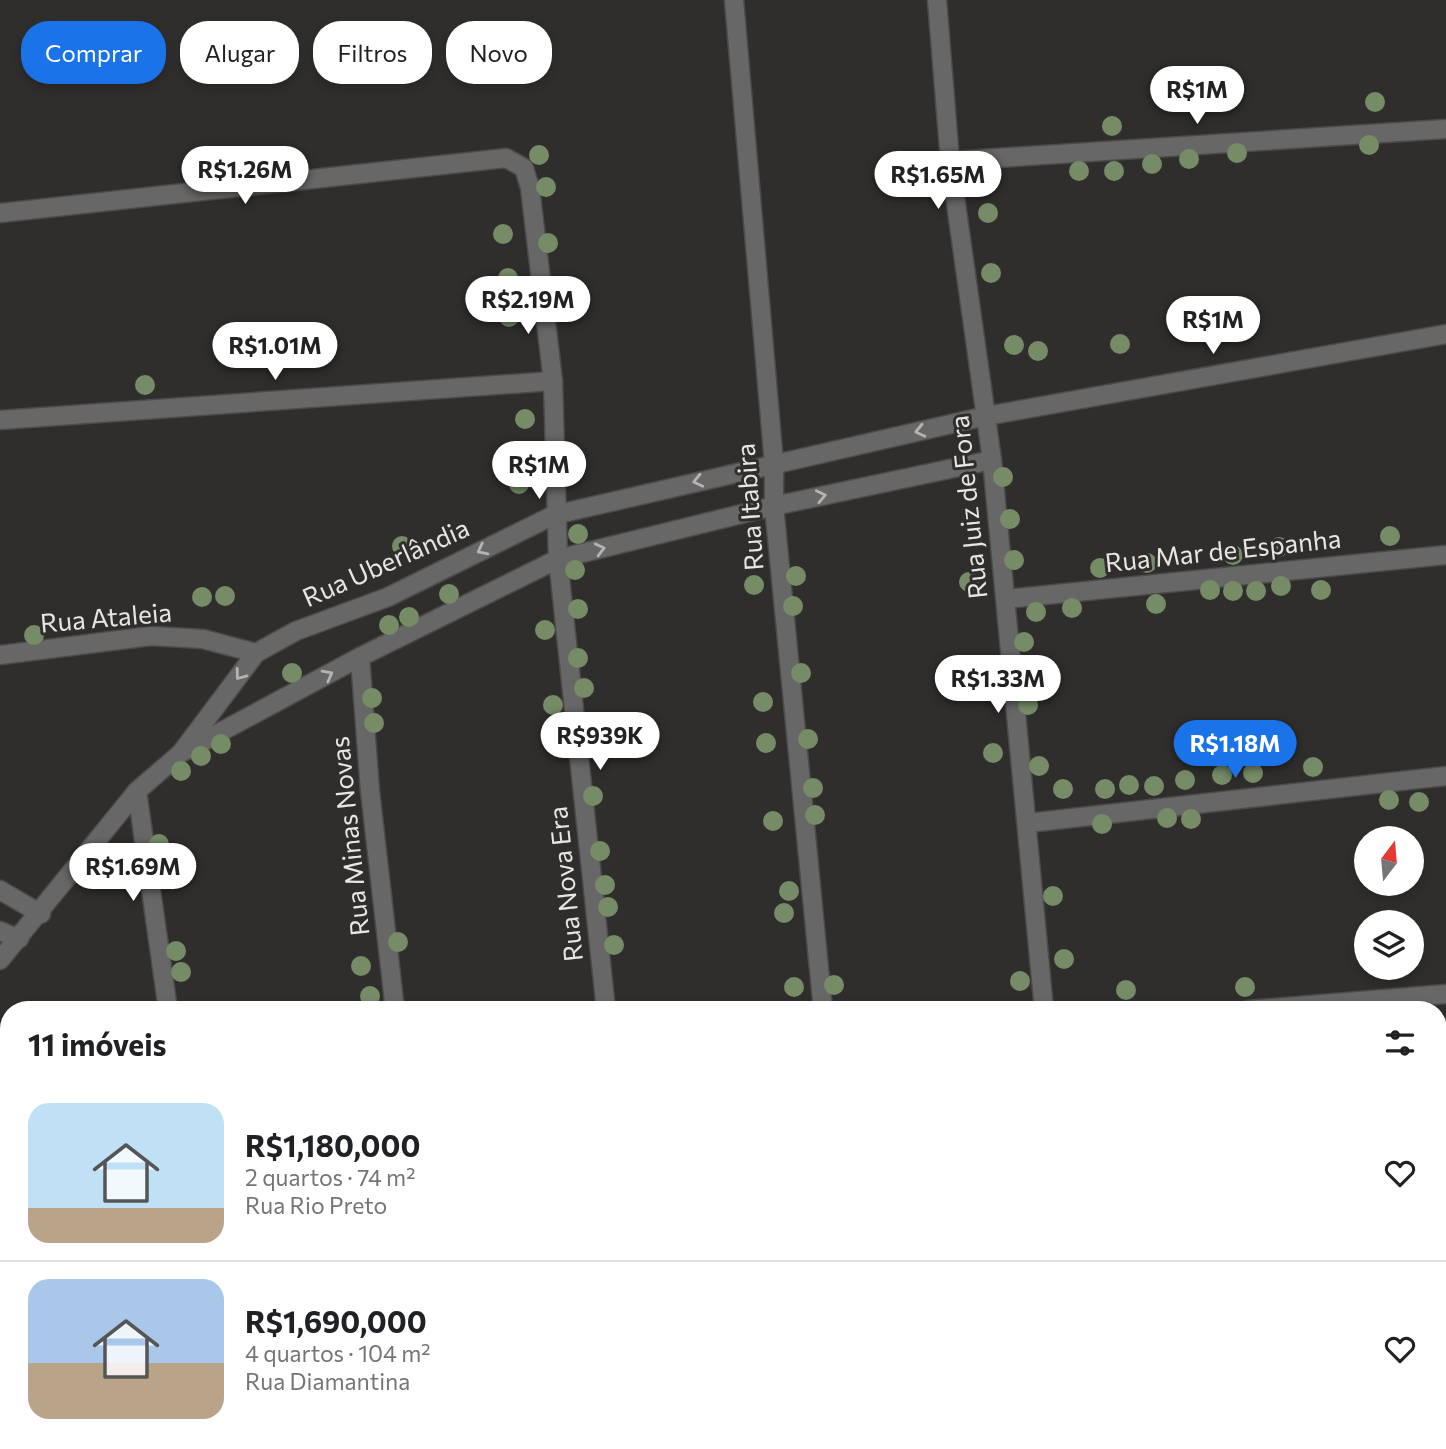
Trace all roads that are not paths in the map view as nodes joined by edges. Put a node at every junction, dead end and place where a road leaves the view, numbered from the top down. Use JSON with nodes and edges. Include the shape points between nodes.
{"nodes":[{"id":1,"x":734,"y":0,"type":"edge"},
{"id":2,"x":937,"y":0,"type":"edge"},
{"id":3,"x":1446,"y":129,"type":"edge"},
{"id":4,"x":950,"y":161,"type":"junction"},
{"id":5,"x":0,"y":213,"type":"edge"},
{"id":6,"x":1446,"y":334,"type":"edge"},
{"id":7,"x":553,"y":382,"type":"junction"},
{"id":8,"x":986,"y":416,"type":"junction"},
{"id":9,"x":0,"y":420,"type":"edge"},
{"id":10,"x":992,"y":460,"type":"junction"},
{"id":11,"x":774,"y":464,"type":"junction"},
{"id":12,"x":774,"y":506,"type":"junction"},
{"id":13,"x":554,"y":515,"type":"junction"},
{"id":14,"x":1446,"y":555,"type":"edge"},
{"id":15,"x":558,"y":559,"type":"junction"},
{"id":16,"x":1006,"y":599,"type":"junction"},
{"id":17,"x":256,"y":653,"type":"junction"},
{"id":18,"x":0,"y":654,"type":"edge"},
{"id":19,"x":360,"y":657,"type":"junction"},
{"id":20,"x":181,"y":753,"type":"junction"},
{"id":21,"x":1446,"y":776,"type":"edge"},
{"id":22,"x":137,"y":792,"type":"junction"},
{"id":23,"x":1028,"y":823,"type":"junction"},
{"id":24,"x":0,"y":890,"type":"edge"},
{"id":25,"x":41,"y":914,"type":"junction"},
{"id":26,"x":0,"y":931,"type":"edge"},
{"id":27,"x":19,"y":939,"type":"junction"},
{"id":28,"x":0,"y":960,"type":"edge"},
{"id":29,"x":1446,"y":994,"type":"edge"},
{"id":30,"x":167,"y":1001,"type":"edge"},
{"id":31,"x":394,"y":1001,"type":"edge"},
{"id":32,"x":605,"y":1001,"type":"edge"},
{"id":33,"x":822,"y":1001,"type":"edge"},
{"id":34,"x":1043,"y":1001,"type":"edge"},
{"id":35,"x":1359,"y":1001,"type":"edge"}],
"edges":[{"from":1,"to":11,"type":"street","name":"Rua Itabira"},
{"from":2,"to":4,"type":"street","name":"Rua Juiz de Fora"},
{"from":3,"to":4,"type":"street"},
{"from":4,"to":8,"type":"street","name":"Rua Juiz de Fora"},
{"from":5,"to":7,"type":"street","name":"Rua Nova Era","via":[[506,158],[524,168],[528,177]]},
{"from":6,"to":8,"type":"street","name":"Rua Uberlândia"},
{"from":7,"to":9,"type":"street"},
{"from":7,"to":13,"type":"street","name":"Rua Nova Era"},
{"from":8,"to":10,"type":"street","name":"Rua Juiz de Fora"},
{"from":8,"to":11,"type":"street","name":"Rua Uberlândia","one_way":true},
{"from":12,"to":10,"type":"street","name":"Rua Uberlândia","one_way":true},
{"from":10,"to":16,"type":"street","name":"Rua Juiz de Fora"},
{"from":11,"to":12,"type":"street","name":"Rua Itabira"},
{"from":11,"to":13,"type":"street","name":"Rua Uberlândia","one_way":true},
{"from":15,"to":12,"type":"street","name":"Rua Uberlândia","one_way":true},
{"from":12,"to":33,"type":"street","name":"Rua Itabira"},
{"from":13,"to":15,"type":"street","name":"Rua Nova Era"},
{"from":13,"to":17,"type":"street","name":"Rua Uberlândia","one_way":true,"via":[[388,597],[296,631]]},
{"from":14,"to":16,"type":"street","name":"Rua Mar de Espanha"},
{"from":15,"to":19,"type":"street","name":"Rua Uberlândia"},
{"from":15,"to":32,"type":"street","name":"Rua Nova Era"},
{"from":16,"to":23,"type":"street","name":"Rua Juiz de Fora"},
{"from":17,"to":18,"type":"street","name":"Rua Ataleia","via":[[203,639],[151,636]]},
{"from":17,"to":20,"type":"street","name":"Rua Uberlândia","one_way":true},
{"from":20,"to":19,"type":"street","name":"Rua Uberlândia","one_way":true},
{"from":19,"to":31,"type":"street","name":"Rua Minas Novas"},
{"from":20,"to":22,"type":"street","name":"Rua Uberlândia"},
{"from":21,"to":23,"type":"street"},
{"from":22,"to":25,"type":"street","name":"Rua Uberlândia"},
{"from":22,"to":30,"type":"street"},
{"from":23,"to":34,"type":"street","name":"Rua Juiz de Fora"},
{"from":24,"to":25,"type":"street"},
{"from":25,"to":27,"type":"street","name":"Rua Uberlândia"},
{"from":26,"to":27,"type":"street"},
{"from":27,"to":28,"type":"street","name":"Rua Uberlândia"},
{"from":29,"to":35,"type":"street"}]}
